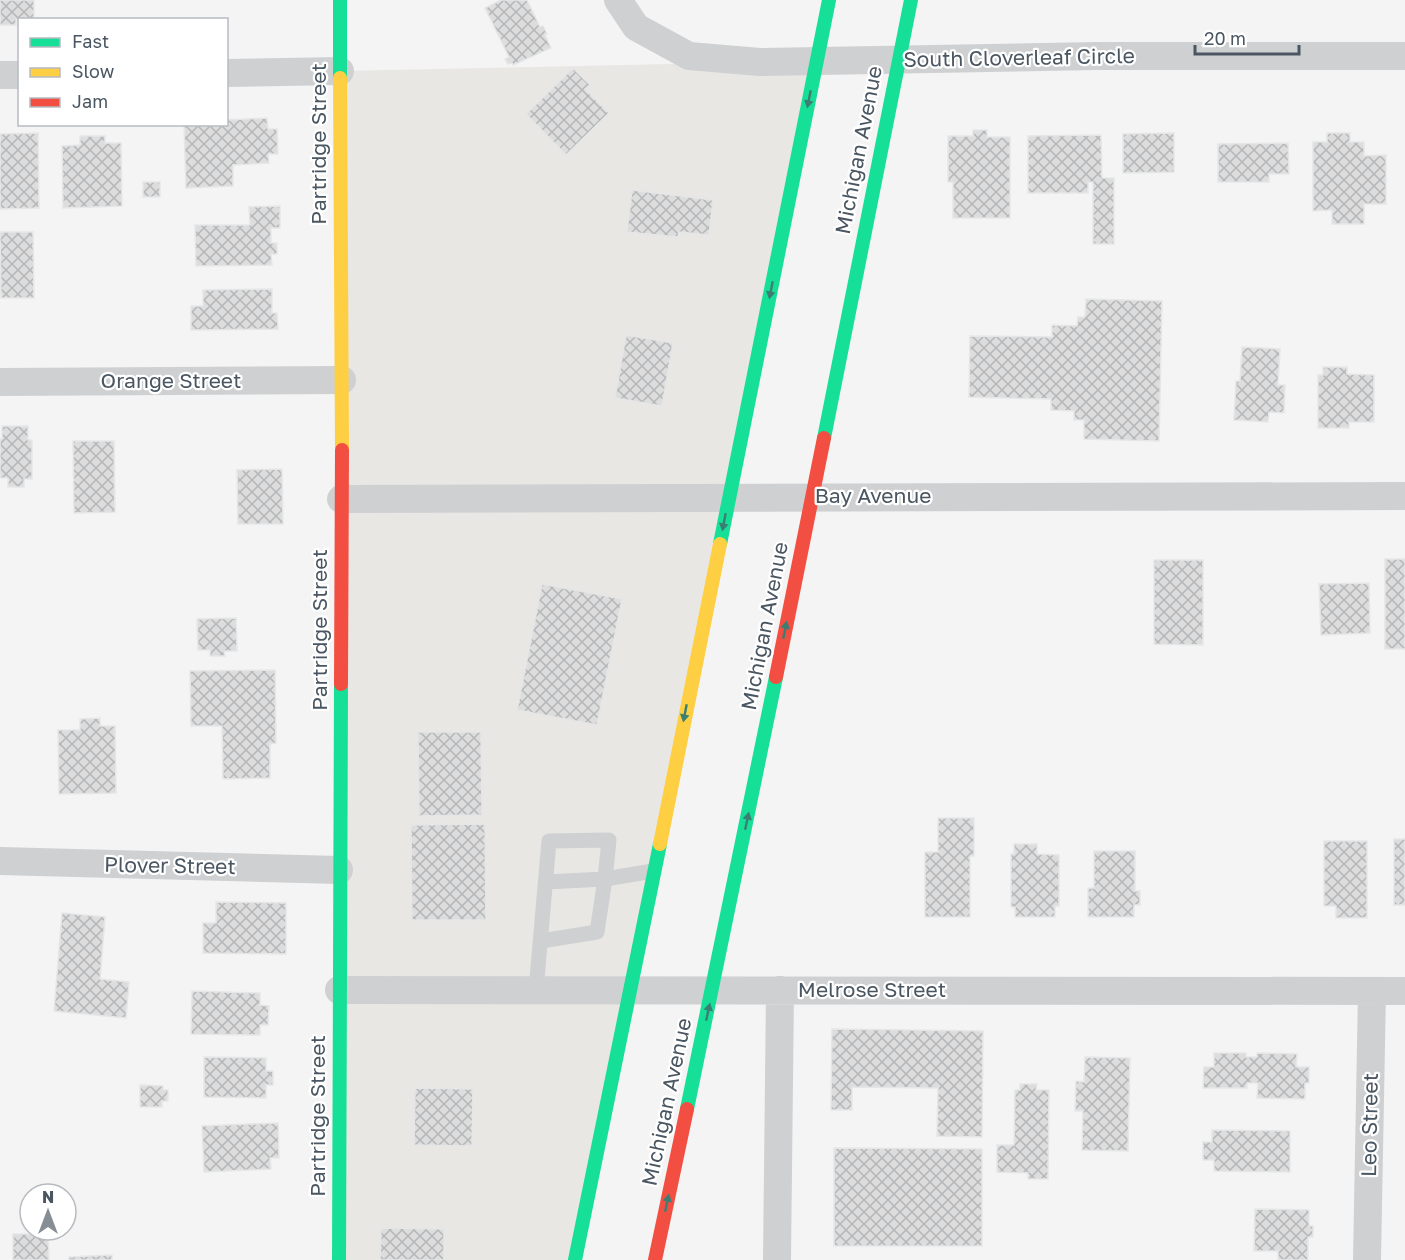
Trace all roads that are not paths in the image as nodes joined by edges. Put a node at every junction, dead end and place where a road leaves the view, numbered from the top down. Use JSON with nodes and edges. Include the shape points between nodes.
{"nodes":[{"id":1,"x":340,"y":0,"type":"edge"},
{"id":2,"x":618,"y":0,"type":"edge"},
{"id":3,"x":829,"y":0,"type":"edge"},
{"id":4,"x":911,"y":0,"type":"edge"},
{"id":5,"x":1405,"y":56,"type":"edge"},
{"id":6,"x":899,"y":60,"type":"junction"},
{"id":7,"x":816,"y":61,"type":"junction"},
{"id":8,"x":340,"y":71,"type":"junction"},
{"id":9,"x":228,"y":73,"type":"edge"},
{"id":10,"x":0,"y":75,"type":"edge"},
{"id":11,"x":18,"y":75,"type":"edge"},
{"id":12,"x":342,"y":380,"type":"junction"},
{"id":13,"x":0,"y":382,"type":"edge"},
{"id":14,"x":812,"y":496,"type":"junction"},
{"id":15,"x":1405,"y":496,"type":"edge"},
{"id":16,"x":729,"y":497,"type":"junction"},
{"id":17,"x":341,"y":499,"type":"junction"},
{"id":18,"x":0,"y":861,"type":"edge"},
{"id":19,"x":339,"y":870,"type":"junction"},
{"id":20,"x":653,"y":871,"type":"junction"},
{"id":21,"x":605,"y":879,"type":"junction"},
{"id":22,"x":546,"y":882,"type":"junction"},
{"id":23,"x":541,"y":941,"type":"junction"},
{"id":24,"x":339,"y":990,"type":"junction"},
{"id":25,"x":536,"y":990,"type":"junction"},
{"id":26,"x":631,"y":990,"type":"junction"},
{"id":27,"x":712,"y":990,"type":"junction"},
{"id":28,"x":780,"y":990,"type":"junction"},
{"id":29,"x":1372,"y":991,"type":"junction"},
{"id":30,"x":1405,"y":991,"type":"edge"},
{"id":31,"x":339,"y":1260,"type":"edge"},
{"id":32,"x":575,"y":1260,"type":"edge"},
{"id":33,"x":655,"y":1260,"type":"edge"},
{"id":34,"x":777,"y":1260,"type":"edge"},
{"id":35,"x":1367,"y":1260,"type":"edge"}],
"edges":[{"from":1,"to":8,"type":"main road","name":"Partridge Street"},
{"from":2,"to":7,"type":"street","name":"South Cloverleaf Circle","via":[[636,27],[689,56],[760,62]]},
{"from":3,"to":7,"type":"main road"},
{"from":4,"to":6,"type":"main road","name":"Michigan Avenue"},
{"from":5,"to":6,"type":"street","name":"South Cloverleaf Circle"},
{"from":6,"to":7,"type":"street","name":"South Cloverleaf Circle"},
{"from":6,"to":14,"type":"main road","name":"Michigan Avenue"},
{"from":7,"to":16,"type":"main road","one_way":true},
{"from":8,"to":9,"type":"street"},
{"from":8,"to":12,"type":"main road","name":"Partridge Street"},
{"from":10,"to":11,"type":"street"},
{"from":12,"to":13,"type":"street","name":"Orange Street"},
{"from":12,"to":17,"type":"main road","name":"Partridge Street"},
{"from":14,"to":15,"type":"street","name":"Bay Avenue"},
{"from":14,"to":16,"type":"street","name":"Bay Avenue"},
{"from":27,"to":14,"type":"main road","name":"Michigan Avenue","one_way":true},
{"from":16,"to":17,"type":"street","name":"Bay Avenue"},
{"from":16,"to":20,"type":"main road","one_way":true},
{"from":17,"to":19,"type":"main road","name":"Partridge Street"},
{"from":18,"to":19,"type":"street","name":"Plover Street"},
{"from":19,"to":24,"type":"main road","name":"Partridge Street"},
{"from":20,"to":21,"type":"lane"},
{"from":20,"to":26,"type":"main road"},
{"from":21,"to":22,"type":"lane"},
{"from":21,"to":22,"type":"lane","via":[[609,840],[549,841]]},
{"from":21,"to":23,"type":"lane","via":[[597,932]]},
{"from":22,"to":23,"type":"lane"},
{"from":23,"to":25,"type":"lane"},
{"from":24,"to":25,"type":"street","name":"Melrose Street"},
{"from":24,"to":31,"type":"main road","name":"Partridge Street"},
{"from":25,"to":26,"type":"street","name":"Melrose Street"},
{"from":26,"to":27,"type":"street","name":"Melrose Street"},
{"from":26,"to":32,"type":"main road"},
{"from":27,"to":28,"type":"street","name":"Melrose Street"},
{"from":33,"to":27,"type":"main road","name":"Michigan Avenue","one_way":true},
{"from":28,"to":29,"type":"street","name":"Melrose Street"},
{"from":28,"to":34,"type":"street"},
{"from":29,"to":30,"type":"street","name":"Melrose Street"},
{"from":29,"to":35,"type":"street","name":"Leo Street"}]}
